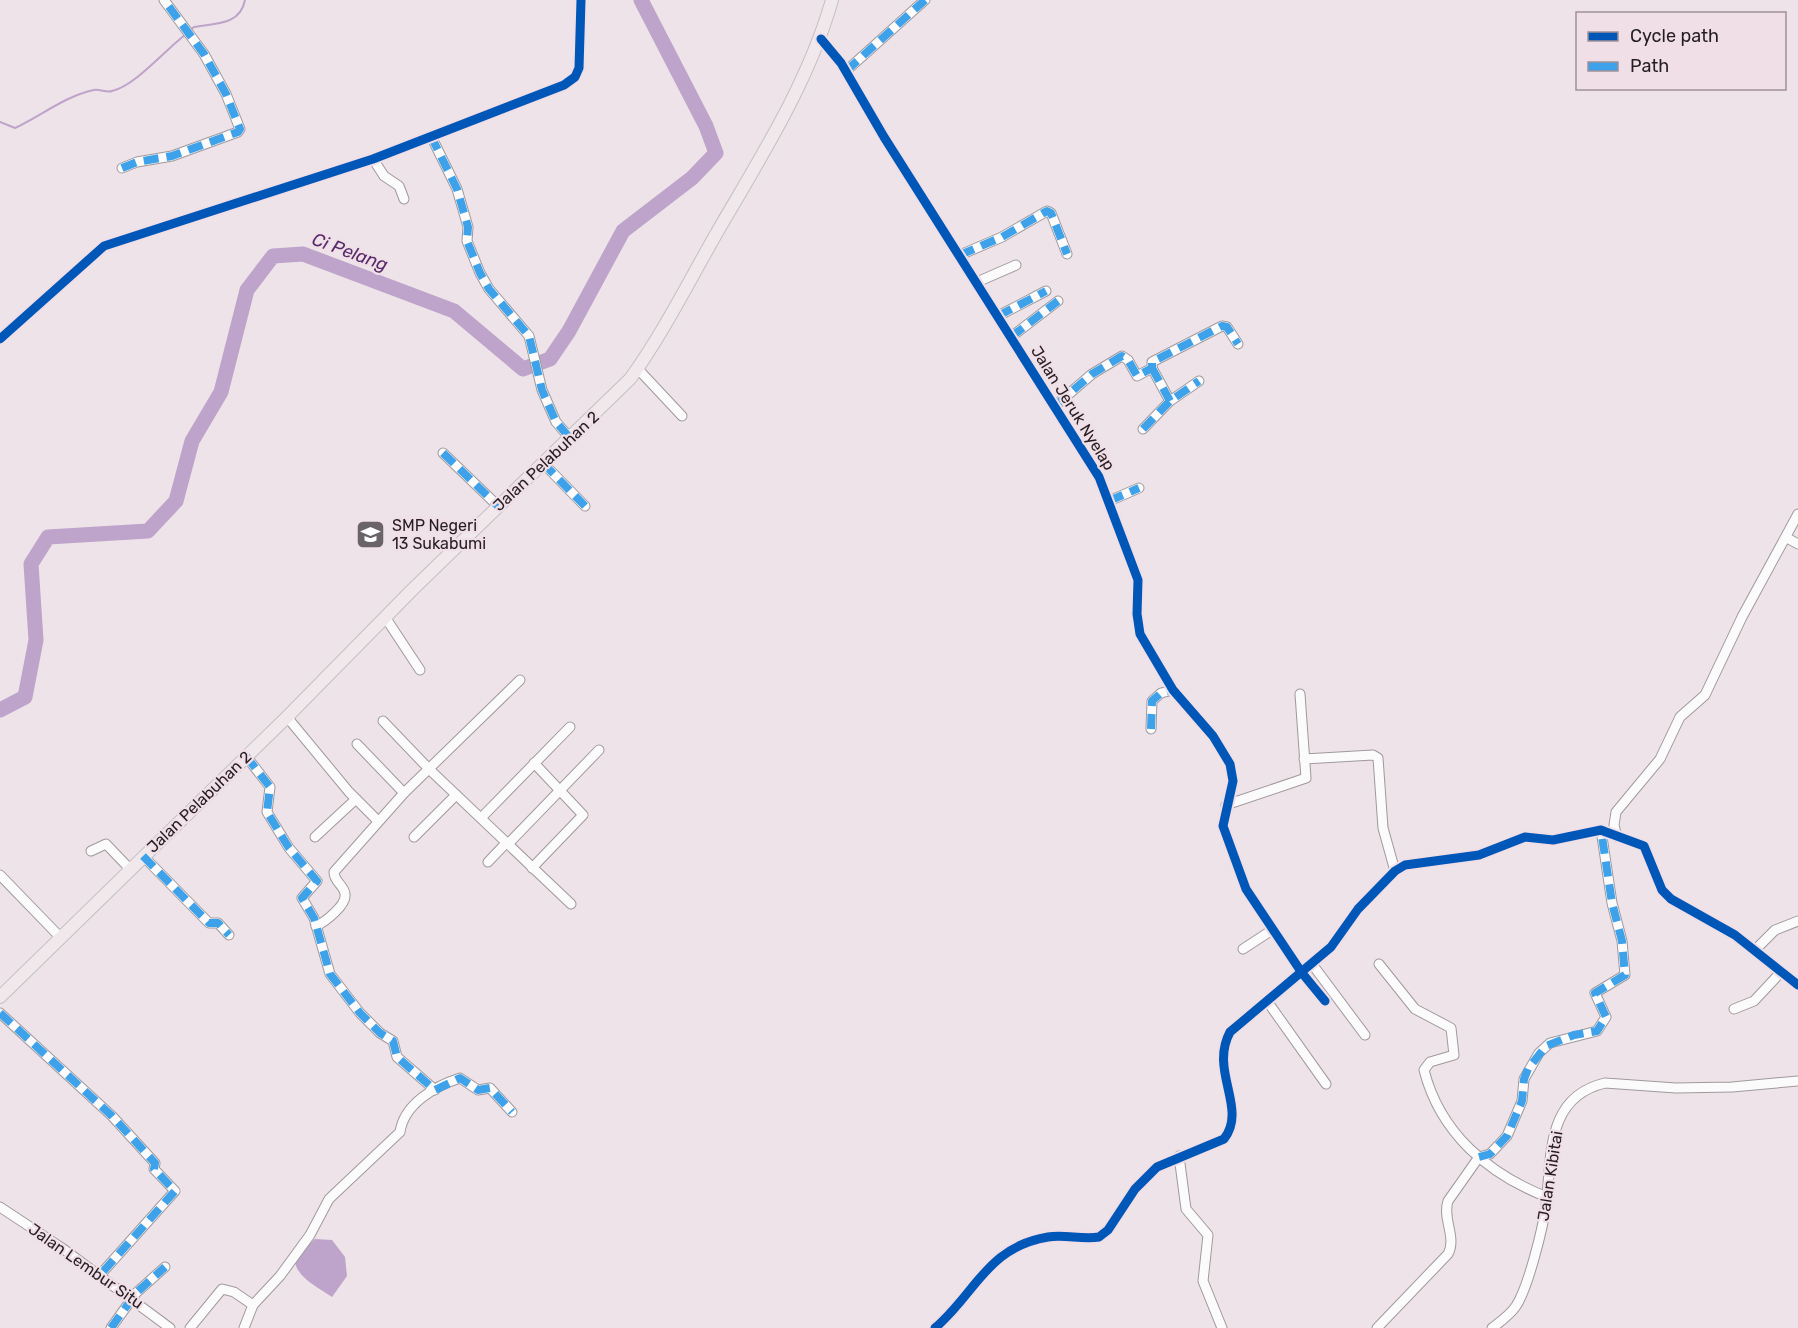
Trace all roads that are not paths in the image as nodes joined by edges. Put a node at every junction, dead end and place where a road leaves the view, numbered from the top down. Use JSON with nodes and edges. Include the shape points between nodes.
{"nodes":[{"id":1,"x":164,"y":0,"type":"edge"},
{"id":2,"x":581,"y":0,"type":"edge"},
{"id":3,"x":832,"y":0,"type":"edge"},
{"id":4,"x":925,"y":0,"type":"edge"},
{"id":5,"x":821,"y":39,"type":"junction"},
{"id":6,"x":846,"y":71,"type":"junction"},
{"id":7,"x":431,"y":136,"type":"junction"},
{"id":8,"x":373,"y":159,"type":"junction"},
{"id":9,"x":122,"y":168,"type":"dead end"},
{"id":10,"x":404,"y":199,"type":"dead end"},
{"id":11,"x":1067,"y":254,"type":"dead end"},
{"id":12,"x":960,"y":255,"type":"junction"},
{"id":13,"x":1016,"y":265,"type":"dead end"},
{"id":14,"x":977,"y":282,"type":"junction"},
{"id":15,"x":1046,"y":291,"type":"dead end"},
{"id":16,"x":1058,"y":301,"type":"dead end"},
{"id":17,"x":998,"y":316,"type":"junction"},
{"id":18,"x":1011,"y":337,"type":"junction"},
{"id":19,"x":0,"y":339,"type":"edge"},
{"id":20,"x":1238,"y":344,"type":"dead end"},
{"id":21,"x":1152,"y":368,"type":"junction"},
{"id":22,"x":638,"y":369,"type":"junction"},
{"id":23,"x":1199,"y":381,"type":"dead end"},
{"id":24,"x":1170,"y":401,"type":"junction"},
{"id":25,"x":1056,"y":405,"type":"junction"},
{"id":26,"x":682,"y":416,"type":"dead end"},
{"id":27,"x":1143,"y":429,"type":"dead end"},
{"id":28,"x":570,"y":438,"type":"junction"},
{"id":29,"x":443,"y":453,"type":"dead end"},
{"id":30,"x":543,"y":463,"type":"junction"},
{"id":31,"x":1139,"y":488,"type":"dead end"},
{"id":32,"x":1109,"y":501,"type":"junction"},
{"id":33,"x":498,"y":506,"type":"junction"},
{"id":34,"x":585,"y":506,"type":"dead end"},
{"id":35,"x":1798,"y":514,"type":"edge"},
{"id":36,"x":1786,"y":538,"type":"junction"},
{"id":37,"x":1798,"y":544,"type":"edge"},
{"id":38,"x":385,"y":617,"type":"junction"},
{"id":39,"x":420,"y":670,"type":"dead end"},
{"id":40,"x":520,"y":680,"type":"dead end"},
{"id":41,"x":1173,"y":690,"type":"junction"},
{"id":42,"x":1300,"y":694,"type":"dead end"},
{"id":43,"x":286,"y":717,"type":"junction"},
{"id":44,"x":383,"y":721,"type":"dead end"},
{"id":45,"x":570,"y":727,"type":"dead end"},
{"id":46,"x":1151,"y":729,"type":"dead end"},
{"id":47,"x":357,"y":744,"type":"dead end"},
{"id":48,"x":599,"y":750,"type":"dead end"},
{"id":49,"x":246,"y":756,"type":"junction"},
{"id":50,"x":1304,"y":759,"type":"junction"},
{"id":51,"x":534,"y":763,"type":"junction"},
{"id":52,"x":429,"y":769,"type":"junction"},
{"id":53,"x":561,"y":790,"type":"junction"},
{"id":54,"x":404,"y":793,"type":"junction"},
{"id":55,"x":456,"y":795,"type":"junction"},
{"id":56,"x":356,"y":799,"type":"junction"},
{"id":57,"x":1226,"y":805,"type":"junction"},
{"id":58,"x":481,"y":818,"type":"junction"},
{"id":59,"x":378,"y":821,"type":"junction"},
{"id":60,"x":1601,"y":830,"type":"junction"},
{"id":61,"x":315,"y":837,"type":"dead end"},
{"id":62,"x":414,"y":837,"type":"dead end"},
{"id":63,"x":1617,"y":837,"type":"junction"},
{"id":64,"x":507,"y":843,"type":"junction"},
{"id":65,"x":91,"y":851,"type":"dead end"},
{"id":66,"x":143,"y":856,"type":"junction"},
{"id":67,"x":488,"y":862,"type":"dead end"},
{"id":68,"x":130,"y":868,"type":"junction"},
{"id":69,"x":532,"y":868,"type":"junction"},
{"id":70,"x":1395,"y":871,"type":"junction"},
{"id":71,"x":0,"y":876,"type":"edge"},
{"id":72,"x":571,"y":904,"type":"dead end"},
{"id":73,"x":1798,"y":921,"type":"edge"},
{"id":74,"x":316,"y":926,"type":"junction"},
{"id":75,"x":1272,"y":930,"type":"junction"},
{"id":76,"x":229,"y":935,"type":"dead end"},
{"id":77,"x":61,"y":938,"type":"junction"},
{"id":78,"x":1243,"y":949,"type":"dead end"},
{"id":79,"x":1755,"y":950,"type":"junction"},
{"id":80,"x":1312,"y":964,"type":"junction"},
{"id":81,"x":1378,"y":964,"type":"dead end"},
{"id":82,"x":1781,"y":972,"type":"junction"},
{"id":83,"x":1302,"y":973,"type":"junction"},
{"id":84,"x":1798,"y":985,"type":"edge"},
{"id":85,"x":0,"y":997,"type":"edge"},
{"id":86,"x":1267,"y":1001,"type":"junction"},
{"id":87,"x":1325,"y":1001,"type":"dead end"},
{"id":88,"x":1734,"y":1010,"type":"dead end"},
{"id":89,"x":0,"y":1013,"type":"edge"},
{"id":90,"x":1365,"y":1035,"type":"dead end"},
{"id":91,"x":1798,"y":1081,"type":"edge"},
{"id":92,"x":1326,"y":1084,"type":"dead end"},
{"id":93,"x":435,"y":1090,"type":"junction"},
{"id":94,"x":513,"y":1112,"type":"dead end"},
{"id":95,"x":1179,"y":1156,"type":"junction"},
{"id":96,"x":1479,"y":1157,"type":"junction"},
{"id":97,"x":1547,"y":1197,"type":"junction"},
{"id":98,"x":0,"y":1207,"type":"edge"},
{"id":99,"x":165,"y":1267,"type":"dead end"},
{"id":100,"x":100,"y":1275,"type":"junction"},
{"id":101,"x":131,"y":1299,"type":"junction"},
{"id":102,"x":253,"y":1305,"type":"junction"},
{"id":103,"x":111,"y":1328,"type":"edge"},
{"id":104,"x":170,"y":1328,"type":"edge"},
{"id":105,"x":190,"y":1328,"type":"edge"},
{"id":106,"x":244,"y":1328,"type":"edge"},
{"id":107,"x":935,"y":1328,"type":"edge"},
{"id":108,"x":1222,"y":1328,"type":"edge"},
{"id":109,"x":1377,"y":1328,"type":"edge"},
{"id":110,"x":1492,"y":1328,"type":"edge"}],
"edges":[{"from":1,"to":9,"type":"street","via":[[204,54],[240,129],[180,153]]},
{"from":2,"to":7,"type":"street","via":[[575,77],[553,91]]},
{"from":3,"to":5,"type":"main road","name":"Jalan Pelabuhan 2"},
{"from":4,"to":6,"type":"street"},
{"from":5,"to":6,"type":"street","name":"Jalan Jeruk Nyelap"},
{"from":5,"to":22,"type":"main road","name":"Jalan Pelabuhan 2","via":[[786,114]]},
{"from":6,"to":12,"type":"street","name":"Jalan Jeruk Nyelap"},
{"from":7,"to":8,"type":"street"},
{"from":7,"to":28,"type":"street","via":[[457,189],[468,227],[466,239],[480,273],[527,333],[542,390],[556,422]]},
{"from":8,"to":10,"type":"street","via":[[384,176],[399,186]]},
{"from":8,"to":19,"type":"street","via":[[104,246]]},
{"from":11,"to":12,"type":"street","via":[[1047,211]]},
{"from":12,"to":14,"type":"street","name":"Jalan Jeruk Nyelap"},
{"from":13,"to":14,"type":"street"},
{"from":14,"to":17,"type":"street","name":"Jalan Jeruk Nyelap"},
{"from":15,"to":17,"type":"street"},
{"from":16,"to":18,"type":"street"},
{"from":17,"to":18,"type":"street","name":"Jalan Jeruk Nyelap"},
{"from":18,"to":25,"type":"street","name":"Jalan Jeruk Nyelap"},
{"from":20,"to":21,"type":"street","via":[[1227,327],[1222,326],[1152,362]]},
{"from":21,"to":24,"type":"street"},
{"from":21,"to":25,"type":"street","via":[[1136,376],[1122,356],[1092,374]]},
{"from":22,"to":26,"type":"street"},
{"from":22,"to":28,"type":"main road","name":"Jalan Pelabuhan 2"},
{"from":23,"to":24,"type":"street"},
{"from":24,"to":27,"type":"street"},
{"from":25,"to":32,"type":"street","name":"Jalan Jeruk Nyelap","via":[[1096,470]]},
{"from":28,"to":30,"type":"main road","name":"Jalan Pelabuhan 2"},
{"from":29,"to":33,"type":"street"},
{"from":30,"to":33,"type":"main road","name":"Jalan Pelabuhan 2"},
{"from":30,"to":34,"type":"street"},
{"from":31,"to":32,"type":"street"},
{"from":32,"to":41,"type":"street","name":"Jalan Jeruk Nyelap","via":[[1138,580],[1140,634]]},
{"from":33,"to":38,"type":"main road","name":"Jalan Pelabuhan 2"},
{"from":35,"to":36,"type":"street"},
{"from":36,"to":37,"type":"street"},
{"from":36,"to":63,"type":"street","via":[[1705,695],[1680,717],[1660,759],[1616,812]]},
{"from":38,"to":39,"type":"street"},
{"from":38,"to":43,"type":"main road","name":"Jalan Pelabuhan 2"},
{"from":40,"to":52,"type":"street"},
{"from":41,"to":46,"type":"street","via":[[1152,701]]},
{"from":41,"to":57,"type":"street","name":"Jalan Jeruk Nyelap","via":[[1228,759],[1233,781]]},
{"from":42,"to":50,"type":"street"},
{"from":43,"to":49,"type":"main road","name":"Jalan Pelabuhan 2"},
{"from":43,"to":56,"type":"street"},
{"from":44,"to":52,"type":"street"},
{"from":45,"to":51,"type":"street"},
{"from":47,"to":54,"type":"street"},
{"from":48,"to":53,"type":"street"},
{"from":49,"to":66,"type":"main road","name":"Jalan Pelabuhan 2"},
{"from":49,"to":74,"type":"street","via":[[270,787],[267,812],[289,848],[317,881],[302,898]]},
{"from":50,"to":57,"type":"street","via":[[1306,776],[1301,782]]},
{"from":50,"to":70,"type":"street","via":[[1373,755],[1377,758],[1383,828]]},
{"from":51,"to":53,"type":"street"},
{"from":51,"to":58,"type":"street"},
{"from":52,"to":54,"type":"street"},
{"from":52,"to":55,"type":"street"},
{"from":53,"to":64,"type":"street"},
{"from":53,"to":69,"type":"street","via":[[583,817]]},
{"from":54,"to":59,"type":"street"},
{"from":55,"to":58,"type":"street"},
{"from":55,"to":62,"type":"street"},
{"from":56,"to":59,"type":"street"},
{"from":56,"to":61,"type":"street"},
{"from":57,"to":75,"type":"street","name":"Jalan Jeruk Nyelap","via":[[1222,820],[1227,839],[1251,900]]},
{"from":58,"to":64,"type":"street"},
{"from":59,"to":74,"type":"street","via":[[333,872],[345,897],[329,921]]},
{"from":60,"to":63,"type":"street"},
{"from":60,"to":70,"type":"street","via":[[1553,840],[1525,837],[1479,855],[1410,864]]},
{"from":60,"to":96,"type":"street","via":[[1625,975],[1595,993],[1605,1017],[1597,1031],[1550,1043],[1534,1060],[1524,1079],[1522,1101],[1507,1136],[1491,1154]]},
{"from":63,"to":79,"type":"street","via":[[1644,846],[1662,890],[1671,899]]},
{"from":64,"to":67,"type":"street"},
{"from":64,"to":69,"type":"street"},
{"from":65,"to":68,"type":"street","via":[[106,844]]},
{"from":66,"to":68,"type":"main road","name":"Jalan Pelabuhan 2"},
{"from":66,"to":76,"type":"street","via":[[209,923],[218,923]]},
{"from":68,"to":77,"type":"main road","name":"Jalan Pelabuhan 2"},
{"from":69,"to":72,"type":"street"},
{"from":70,"to":80,"type":"street"},
{"from":71,"to":77,"type":"street"},
{"from":73,"to":79,"type":"street","via":[[1775,930]]},
{"from":74,"to":93,"type":"street","via":[[330,975],[380,1033],[393,1041],[397,1056]]},
{"from":75,"to":78,"type":"street"},
{"from":75,"to":83,"type":"street","name":"Jalan Jeruk Nyelap"},
{"from":77,"to":85,"type":"main road","name":"Jalan Pelabuhan 2"},
{"from":79,"to":82,"type":"street"},
{"from":80,"to":83,"type":"street"},
{"from":80,"to":90,"type":"street"},
{"from":81,"to":96,"type":"street","via":[[1415,1009],[1452,1031],[1454,1055],[1430,1062],[1424,1070],[1441,1113]]},
{"from":82,"to":84,"type":"street"},
{"from":82,"to":88,"type":"street","via":[[1757,999]]},
{"from":83,"to":86,"type":"street"},
{"from":83,"to":87,"type":"street","name":"Jalan Jeruk Nyelap"},
{"from":86,"to":92,"type":"street"},
{"from":86,"to":95,"type":"street","via":[[1234,1027],[1225,1044],[1222,1063],[1233,1117],[1228,1134],[1215,1145]]},
{"from":89,"to":100,"type":"street","via":[[112,1116],[175,1191]]},
{"from":91,"to":97,"type":"street","name":"Jalan Kibitai","via":[[1732,1087],[1617,1083],[1594,1086],[1571,1102],[1559,1120],[1550,1151]]},
{"from":93,"to":94,"type":"street","via":[[460,1078],[478,1090],[490,1088]]},
{"from":93,"to":102,"type":"street","via":[[411,1108],[400,1132],[329,1199],[310,1235]]},
{"from":95,"to":107,"type":"street","via":[[1142,1180],[1103,1235],[1043,1238],[1000,1256]]},
{"from":95,"to":108,"type":"street","via":[[1185,1209],[1208,1236],[1203,1281]]},
{"from":96,"to":97,"type":"street","via":[[1491,1168]]},
{"from":96,"to":109,"type":"street","via":[[1456,1186],[1445,1209],[1451,1240],[1448,1254]]},
{"from":97,"to":110,"type":"street","name":"Jalan Kibitai","via":[[1539,1238],[1518,1304]]},
{"from":98,"to":100,"type":"street","name":"Jalan Lembur Situ"},
{"from":99,"to":101,"type":"street"},
{"from":100,"to":101,"type":"street","name":"Jalan Lembur Situ"},
{"from":101,"to":103,"type":"street"},
{"from":101,"to":104,"type":"street","name":"Jalan Lembur Situ"},
{"from":102,"to":105,"type":"street","via":[[222,1289]]},
{"from":102,"to":106,"type":"street"}]}
